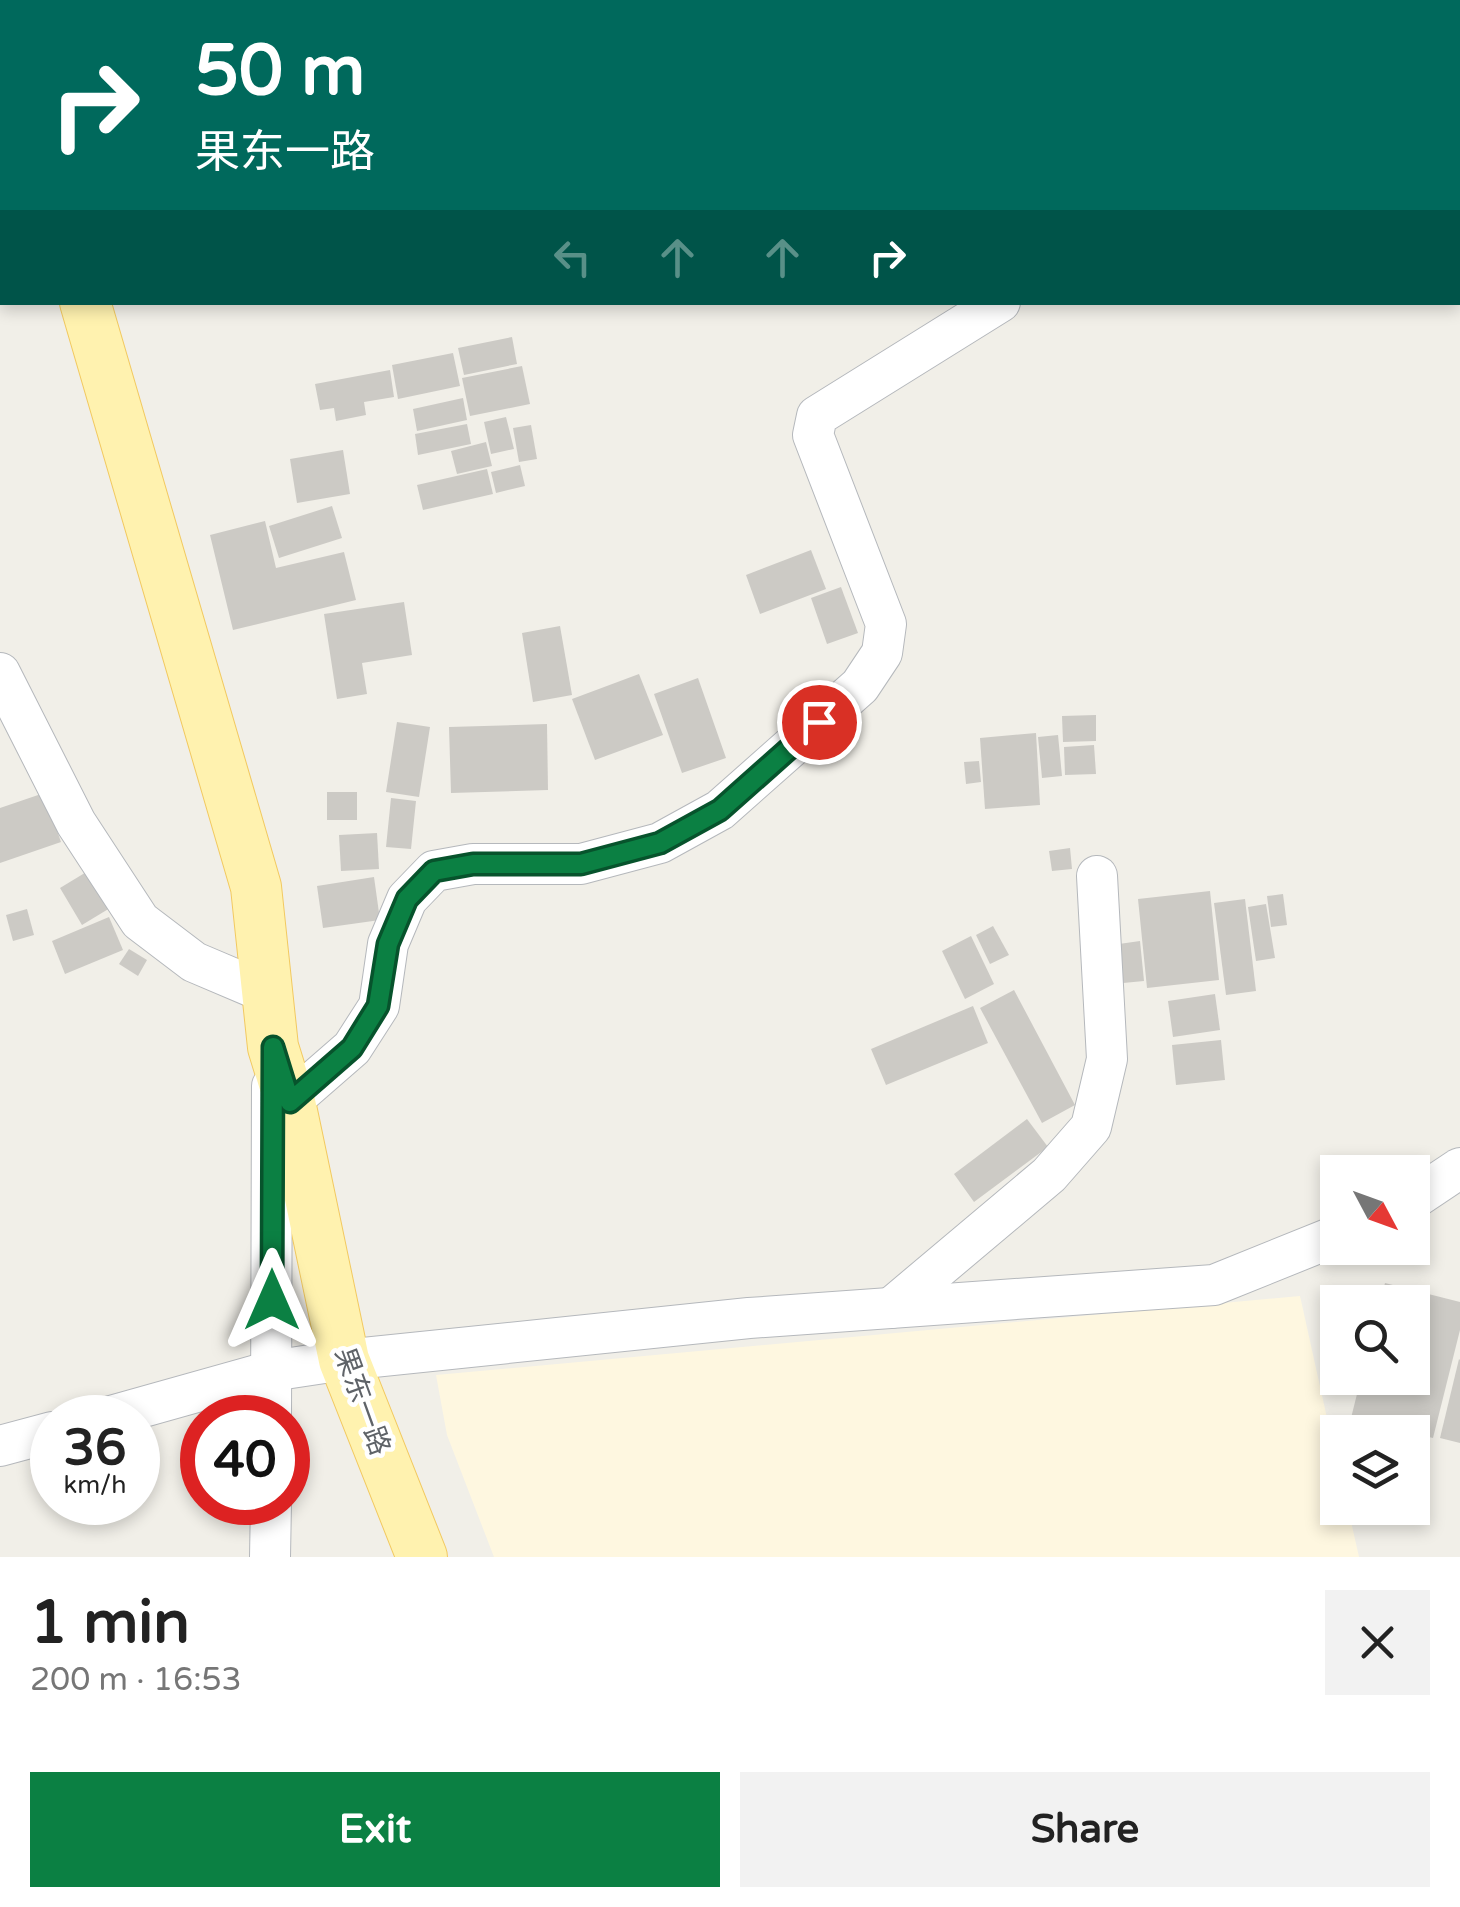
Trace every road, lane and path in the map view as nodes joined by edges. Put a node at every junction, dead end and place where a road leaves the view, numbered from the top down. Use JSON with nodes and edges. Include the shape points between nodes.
{"nodes":[{"id":1,"x":86,"y":305,"type":"edge"},
{"id":2,"x":995,"y":305,"type":"edge"},
{"id":3,"x":0,"y":673,"type":"edge"},
{"id":4,"x":1097,"y":876,"type":"dead end"},
{"id":5,"x":267,"y":993,"type":"junction"},
{"id":6,"x":273,"y":1047,"type":"junction"},
{"id":7,"x":290,"y":1102,"type":"junction"},
{"id":8,"x":1460,"y":1168,"type":"edge"},
{"id":9,"x":1430,"y":1188,"type":"edge"},
{"id":10,"x":1320,"y":1243,"type":"edge"},
{"id":11,"x":891,"y":1308,"type":"junction"},
{"id":12,"x":344,"y":1360,"type":"junction"},
{"id":13,"x":271,"y":1372,"type":"junction"},
{"id":14,"x":271,"y":1395,"type":"edge"},
{"id":15,"x":160,"y":1403,"type":"edge"},
{"id":16,"x":30,"y":1438,"type":"edge"},
{"id":17,"x":0,"y":1446,"type":"edge"},
{"id":18,"x":270,"y":1525,"type":"edge"},
{"id":19,"x":270,"y":1557,"type":"edge"},
{"id":20,"x":422,"y":1557,"type":"edge"}],
"edges":[{"from":1,"to":5,"type":"main road","name":"果东一路","via":[[256,887]]},
{"from":2,"to":7,"type":"street","via":[[816,416],[813,435],[886,624],[882,653],[860,686],[720,810],[660,843],[581,864],[473,864],[434,871],[407,899],[388,944],[370,1020],[352,1048]]},
{"from":3,"to":5,"type":"street","via":[[76,823],[140,920],[194,962]]},
{"from":4,"to":11,"type":"street","via":[[1107,1060],[1091,1127],[1049,1175]]},
{"from":5,"to":6,"type":"main road","name":"果东一路"},
{"from":6,"to":7,"type":"main road","name":"果东一路"},
{"from":6,"to":13,"type":"street"},
{"from":7,"to":12,"type":"main road","name":"果东一路"},
{"from":8,"to":9,"type":"street"},
{"from":10,"to":11,"type":"street","via":[[1214,1285]]},
{"from":11,"to":12,"type":"street"},
{"from":12,"to":13,"type":"street"},
{"from":12,"to":20,"type":"main road","name":"果东一路"},
{"from":13,"to":14,"type":"street"},
{"from":13,"to":15,"type":"street"},
{"from":16,"to":17,"type":"street"},
{"from":18,"to":19,"type":"street"}]}
